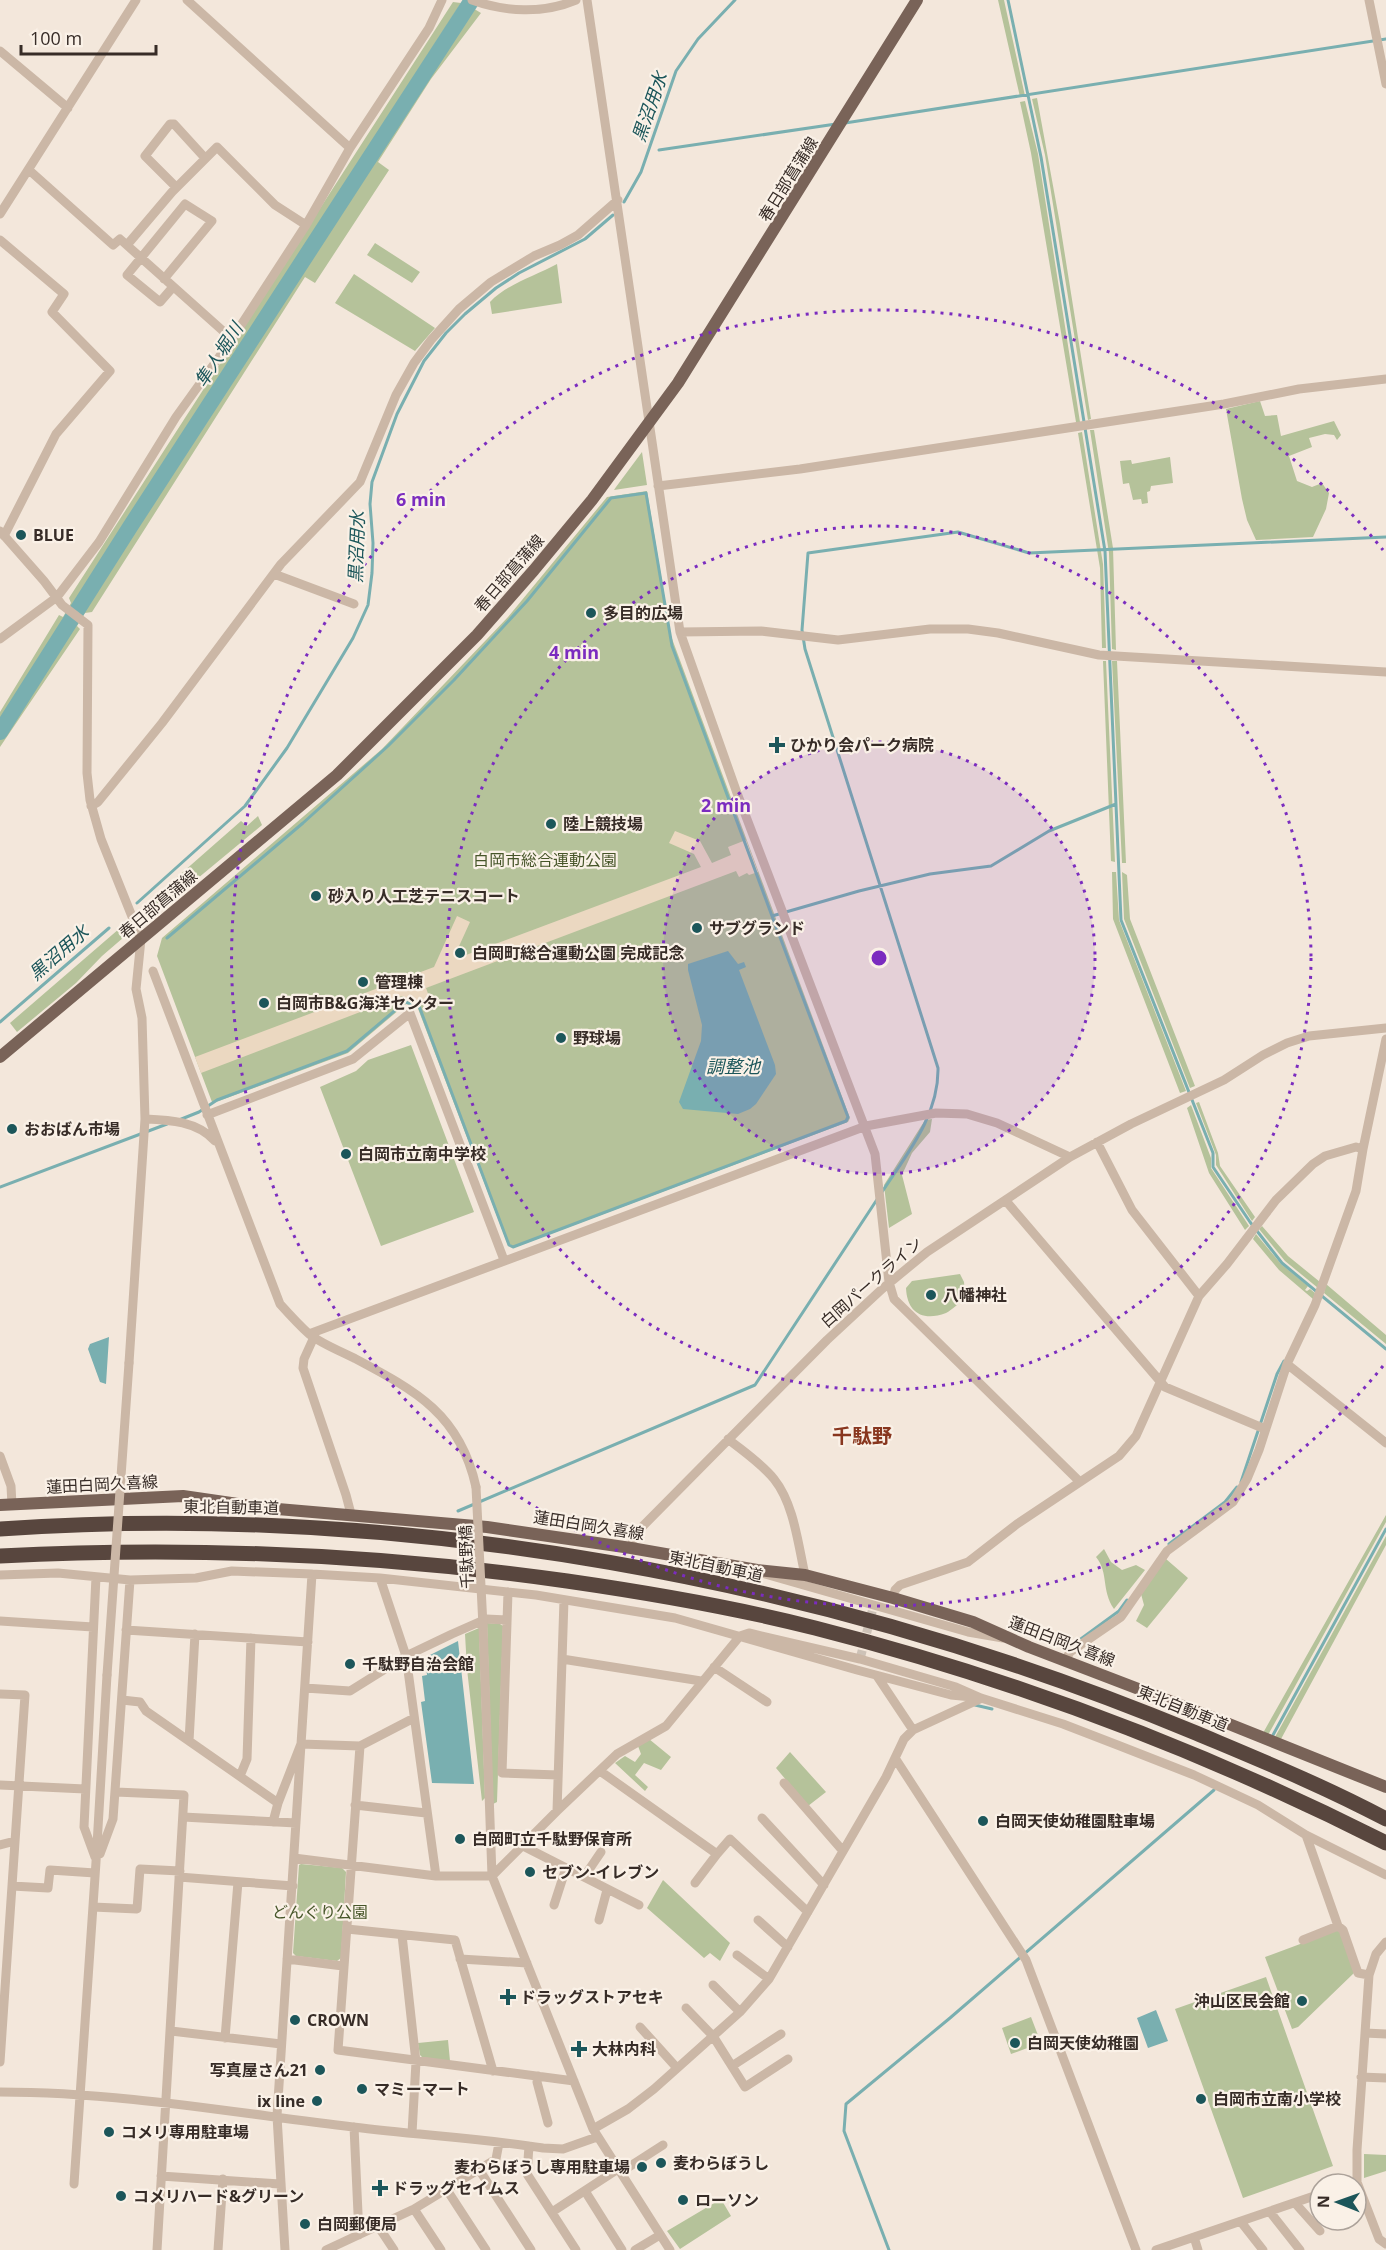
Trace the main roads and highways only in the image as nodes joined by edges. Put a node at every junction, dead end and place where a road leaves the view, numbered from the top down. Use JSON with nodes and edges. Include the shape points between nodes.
{"nodes":[{"id":1,"x":917,"y":0,"type":"edge"},
{"id":2,"x":0,"y":1057,"type":"edge"},
{"id":3,"x":6,"y":1505,"type":"edge"},
{"id":4,"x":0,"y":1529,"type":"edge"},
{"id":5,"x":0,"y":1556,"type":"edge"},
{"id":6,"x":1386,"y":1787,"type":"edge"},
{"id":7,"x":1386,"y":1819,"type":"edge"},
{"id":8,"x":1386,"y":1843,"type":"edge"}],
"edges":[{"from":1,"to":2,"type":"main road","name":"春日部菖蒲線","via":[[709,336],[592,500],[534,570],[477,635],[337,775]]},
{"from":3,"to":6,"type":"main road","name":"蓮田白岡久喜線","via":[[183,1496],[266,1508],[487,1527],[805,1575],[973,1622]]},
{"from":4,"to":7,"type":"highway","name":"東北自動車道","via":[[188,1524],[325,1528],[502,1545],[677,1575],[895,1628],[1046,1676],[1121,1702],[1266,1762]]},
{"from":5,"to":8,"type":"highway","via":[[128,1551],[258,1552],[350,1558],[509,1573],[734,1609],[895,1650],[1074,1708],[1258,1781]]}]}
